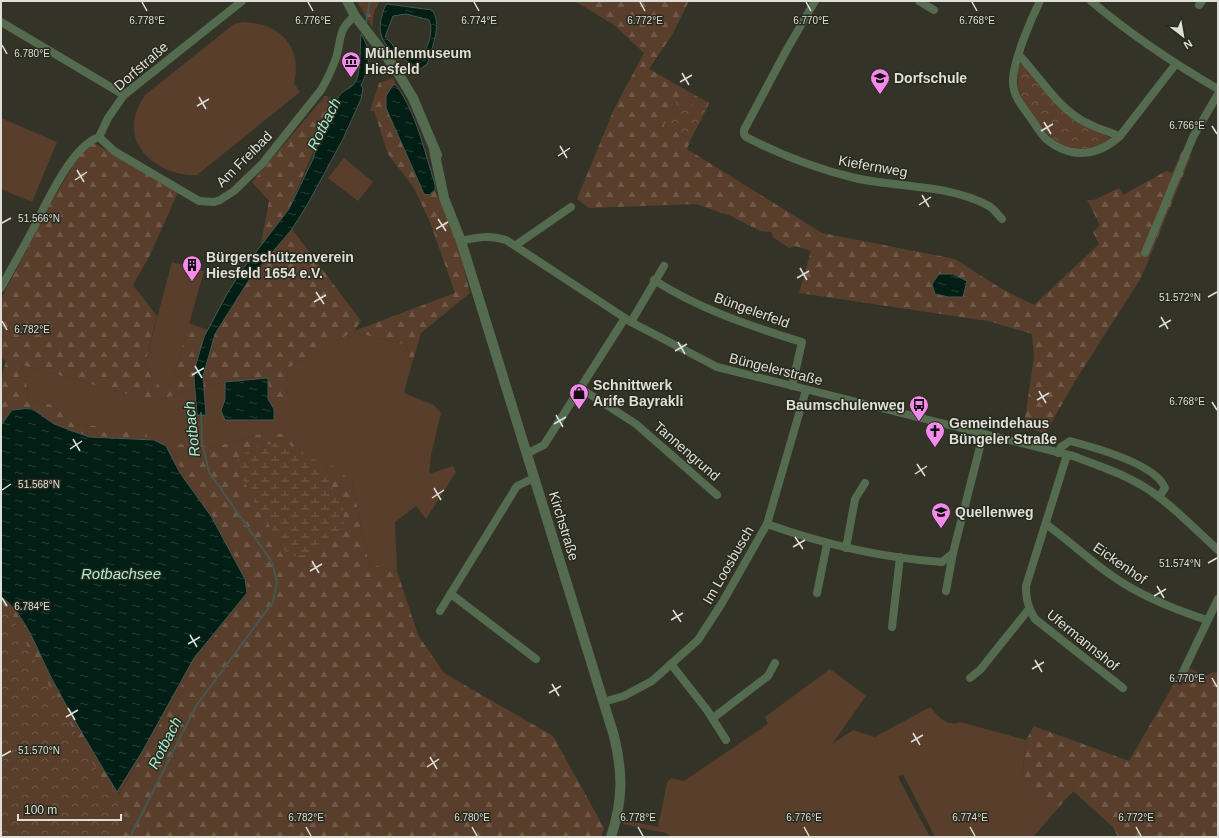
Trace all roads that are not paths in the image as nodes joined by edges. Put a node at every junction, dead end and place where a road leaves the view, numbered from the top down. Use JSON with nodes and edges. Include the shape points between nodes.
{"nodes":[{"id":1,"x":242,"y":1,"type":"edge"},
{"id":2,"x":347,"y":1,"type":"edge"},
{"id":3,"x":815,"y":1,"type":"edge"},
{"id":4,"x":920,"y":1,"type":"edge"},
{"id":5,"x":1040,"y":1,"type":"edge"},
{"id":6,"x":1091,"y":1,"type":"edge"},
{"id":7,"x":934,"y":10,"type":"dead end"},
{"id":8,"x":357,"y":19,"type":"junction"},
{"id":9,"x":1,"y":22,"type":"edge"},
{"id":10,"x":1019,"y":55,"type":"junction"},
{"id":11,"x":1175,"y":65,"type":"junction"},
{"id":12,"x":1218,"y":89,"type":"edge"},
{"id":13,"x":1218,"y":94,"type":"edge"},
{"id":14,"x":124,"y":95,"type":"junction"},
{"id":15,"x":1120,"y":136,"type":"junction"},
{"id":16,"x":99,"y":137,"type":"junction"},
{"id":17,"x":571,"y":207,"type":"dead end"},
{"id":18,"x":1002,"y":219,"type":"dead end"},
{"id":19,"x":461,"y":241,"type":"junction"},
{"id":20,"x":516,"y":245,"type":"junction"},
{"id":21,"x":1145,"y":253,"type":"dead end"},
{"id":22,"x":664,"y":266,"type":"dead end"},
{"id":23,"x":654,"y":280,"type":"junction"},
{"id":24,"x":1,"y":288,"type":"edge"},
{"id":25,"x":628,"y":320,"type":"junction"},
{"id":26,"x":792,"y":386,"type":"junction"},
{"id":27,"x":580,"y":388,"type":"junction"},
{"id":28,"x":806,"y":390,"type":"junction"},
{"id":29,"x":983,"y":435,"type":"junction"},
{"id":30,"x":1058,"y":453,"type":"junction"},
{"id":31,"x":528,"y":454,"type":"junction"},
{"id":32,"x":1067,"y":455,"type":"junction"},
{"id":33,"x":534,"y":478,"type":"junction"},
{"id":34,"x":865,"y":482,"type":"dead end"},
{"id":35,"x":717,"y":495,"type":"dead end"},
{"id":36,"x":1159,"y":497,"type":"junction"},
{"id":37,"x":766,"y":524,"type":"junction"},
{"id":38,"x":1046,"y":524,"type":"junction"},
{"id":39,"x":827,"y":544,"type":"junction"},
{"id":40,"x":846,"y":548,"type":"junction"},
{"id":41,"x":1218,"y":550,"type":"edge"},
{"id":42,"x":953,"y":553,"type":"junction"},
{"id":43,"x":900,"y":557,"type":"junction"},
{"id":44,"x":946,"y":591,"type":"dead end"},
{"id":45,"x":817,"y":593,"type":"dead end"},
{"id":46,"x":450,"y":594,"type":"junction"},
{"id":47,"x":1218,"y":599,"type":"edge"},
{"id":48,"x":1029,"y":609,"type":"junction"},
{"id":49,"x":440,"y":611,"type":"dead end"},
{"id":50,"x":1208,"y":620,"type":"junction"},
{"id":51,"x":892,"y":627,"type":"dead end"},
{"id":52,"x":536,"y":659,"type":"dead end"},
{"id":53,"x":775,"y":663,"type":"dead end"},
{"id":54,"x":671,"y":664,"type":"junction"},
{"id":55,"x":1181,"y":676,"type":"dead end"},
{"id":56,"x":970,"y":678,"type":"dead end"},
{"id":57,"x":1123,"y":688,"type":"dead end"},
{"id":58,"x":603,"y":702,"type":"junction"},
{"id":59,"x":713,"y":718,"type":"junction"},
{"id":60,"x":726,"y":740,"type":"dead end"},
{"id":61,"x":611,"y":837,"type":"edge"}],
"edges":[{"from":1,"to":14,"type":"street","name":"Dorfstraße"},
{"from":2,"to":8,"type":"street","name":"Kirchstraße"},
{"from":3,"to":18,"type":"street","name":"Kiefernweg","via":[[744,130],[746,137],[799,162],[857,178],[954,193],[990,207]]},
{"from":4,"to":7,"type":"street"},
{"from":5,"to":10,"type":"street"},
{"from":6,"to":11,"type":"street","via":[[1132,35]]},
{"from":8,"to":16,"type":"street","name":"Am Freibad","via":[[346,23],[340,33],[336,57],[327,80],[293,127],[262,164],[226,197],[214,202],[199,201],[114,151]]},
{"from":8,"to":19,"type":"street","name":"Kirchstraße","via":[[395,68],[413,98],[434,150],[444,198]]},
{"from":9,"to":14,"type":"street"},
{"from":10,"to":15,"type":"street","via":[[1060,104],[1078,118]]},
{"from":10,"to":15,"type":"street","via":[[1013,78],[1015,94],[1045,138],[1062,150],[1076,153],[1093,152],[1110,145]]},
{"from":11,"to":12,"type":"street"},
{"from":11,"to":15,"type":"street"},
{"from":13,"to":21,"type":"street","via":[[1193,138]]},
{"from":14,"to":16,"type":"street","name":"Dorfstraße"},
{"from":16,"to":24,"type":"street","via":[[82,149],[61,177]]},
{"from":17,"to":20,"type":"street"},
{"from":19,"to":20,"type":"street","name":"Büngelerstraße","via":[[496,236]]},
{"from":19,"to":31,"type":"street","name":"Kirchstraße"},
{"from":20,"to":25,"type":"street","name":"Büngelerstraße"},
{"from":22,"to":23,"type":"street"},
{"from":23,"to":25,"type":"street"},
{"from":23,"to":26,"type":"street","name":"Büngelerfeld","via":[[673,292],[731,319],[802,342]]},
{"from":25,"to":26,"type":"street","name":"Büngelerstraße","via":[[717,367]]},
{"from":25,"to":27,"type":"street"},
{"from":26,"to":28,"type":"street","name":"Büngelerstraße"},
{"from":27,"to":31,"type":"street","via":[[544,445]]},
{"from":27,"to":35,"type":"street","name":"Tannengrund","via":[[636,424]]},
{"from":28,"to":29,"type":"street","name":"Büngelerstraße"},
{"from":28,"to":37,"type":"street","name":"Im Loosbusch"},
{"from":29,"to":30,"type":"street","name":"Büngelerstraße"},
{"from":29,"to":42,"type":"street"},
{"from":30,"to":32,"type":"street","name":"Büngelerstraße"},
{"from":30,"to":36,"type":"street","via":[[1061,447],[1070,441],[1116,454],[1162,481],[1165,488]]},
{"from":31,"to":33,"type":"street","name":"Kirchstraße"},
{"from":32,"to":36,"type":"street","name":"Büngelerstraße","via":[[1103,466]]},
{"from":32,"to":38,"type":"street"},
{"from":33,"to":46,"type":"street","via":[[518,486]]},
{"from":33,"to":58,"type":"street","name":"Kirchstraße"},
{"from":34,"to":40,"type":"street","via":[[855,499]]},
{"from":36,"to":41,"type":"street","name":"Büngelerstraße"},
{"from":37,"to":39,"type":"street"},
{"from":37,"to":54,"type":"street","name":"Im Loosbusch","via":[[698,640]]},
{"from":38,"to":48,"type":"street","via":[[1026,586]]},
{"from":38,"to":50,"type":"street","name":"Eickenhof","via":[[1112,576],[1169,607]]},
{"from":39,"to":40,"type":"street"},
{"from":39,"to":45,"type":"street"},
{"from":40,"to":43,"type":"street"},
{"from":42,"to":43,"type":"street","via":[[942,562]]},
{"from":42,"to":44,"type":"street"},
{"from":43,"to":51,"type":"street"},
{"from":46,"to":49,"type":"street"},
{"from":46,"to":52,"type":"street"},
{"from":47,"to":50,"type":"street"},
{"from":48,"to":56,"type":"street","via":[[980,670]]},
{"from":48,"to":57,"type":"street","name":"Ufermannshof","via":[[1035,619]]},
{"from":50,"to":55,"type":"street"},
{"from":53,"to":59,"type":"street","via":[[768,676]]},
{"from":54,"to":58,"type":"street","name":"Im Loosbusch","via":[[652,681],[624,696]]},
{"from":54,"to":59,"type":"street"},
{"from":58,"to":61,"type":"street","name":"Kirchstraße","via":[[614,736],[622,778],[620,802]]},
{"from":59,"to":60,"type":"street"}]}
